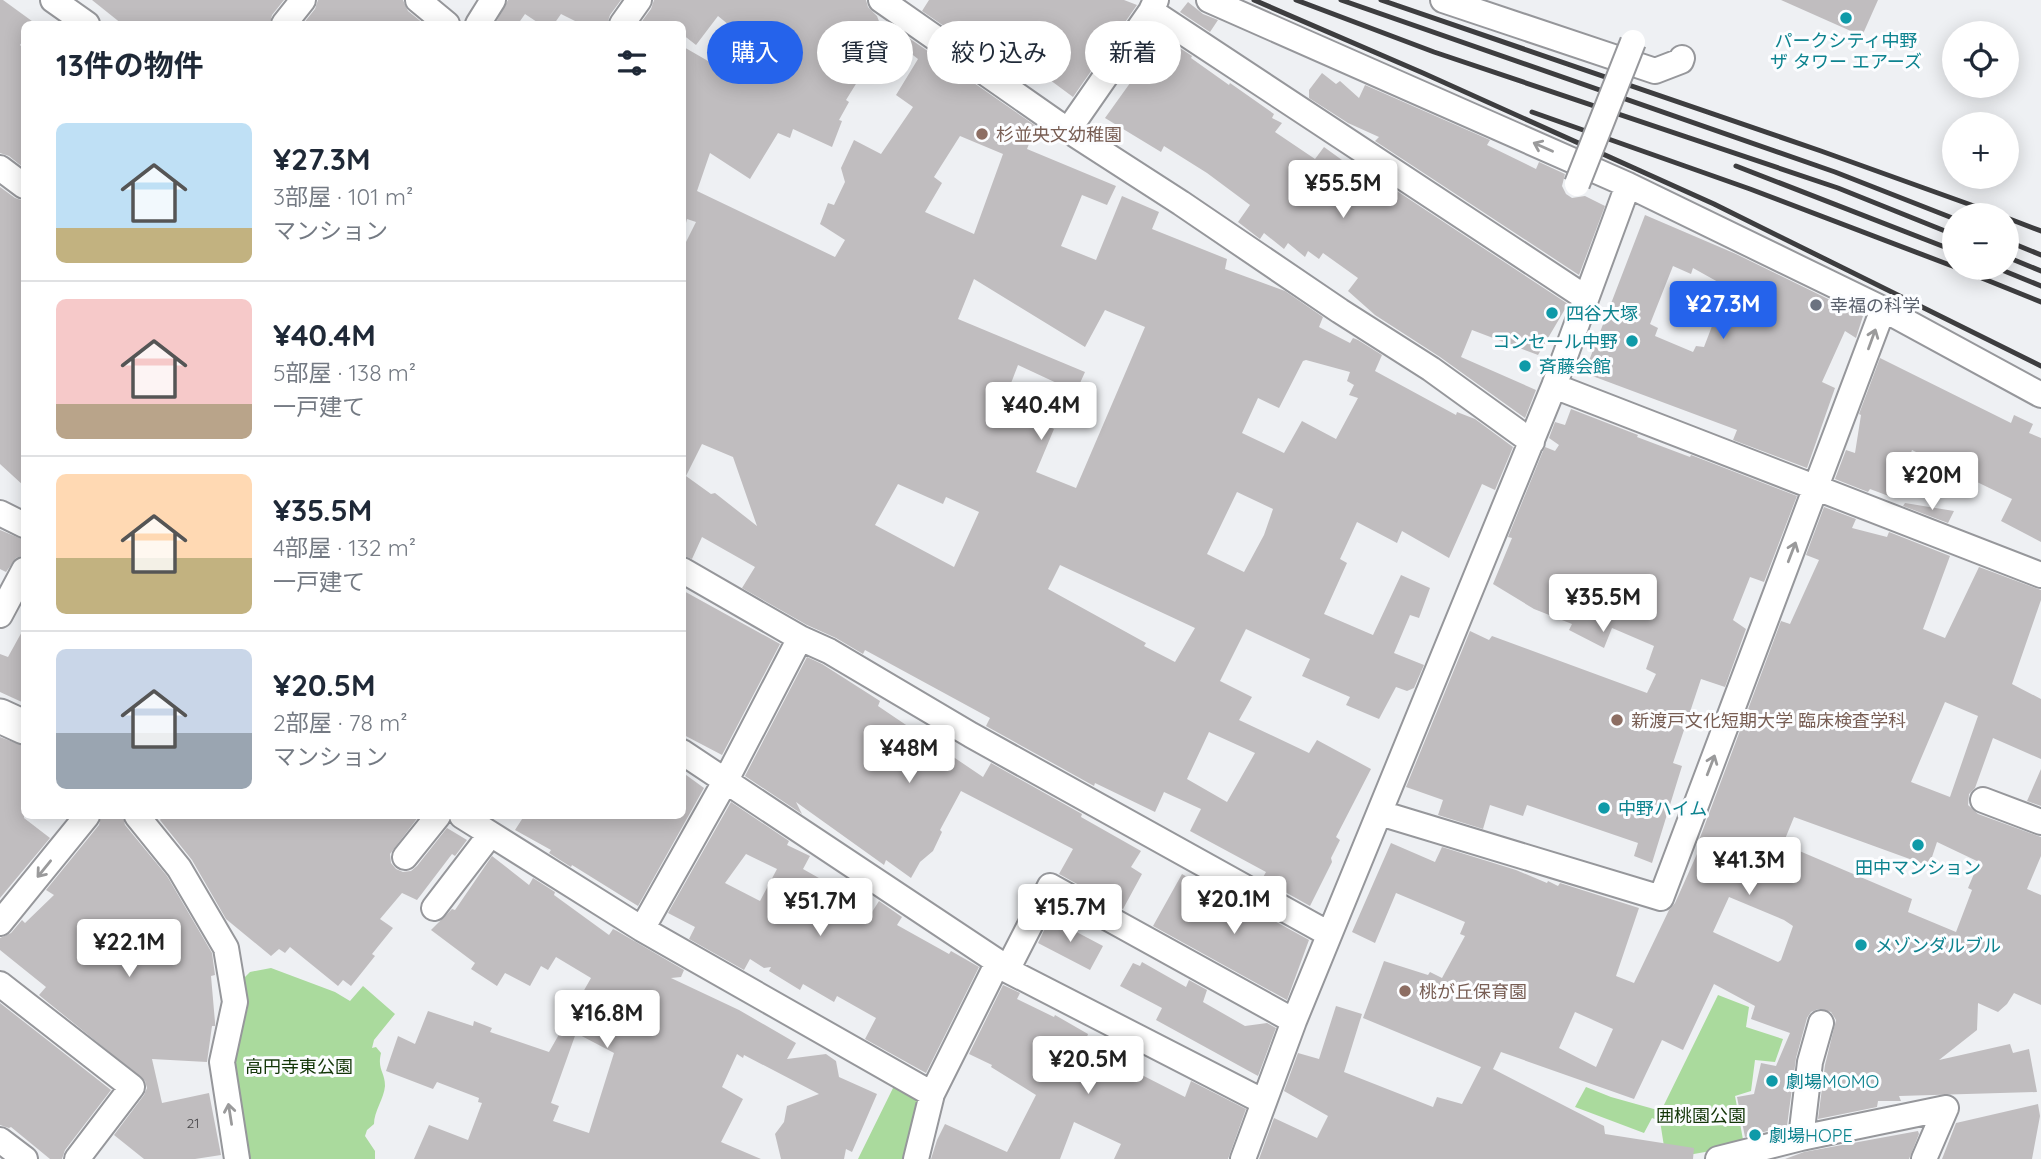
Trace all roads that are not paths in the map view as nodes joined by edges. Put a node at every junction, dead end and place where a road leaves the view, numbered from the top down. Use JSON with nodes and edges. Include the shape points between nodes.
{"nodes":[{"id":1,"x":53,"y":0,"type":"edge"},
{"id":2,"x":303,"y":0,"type":"edge"},
{"id":3,"x":418,"y":0,"type":"edge"},
{"id":4,"x":493,"y":0,"type":"edge"},
{"id":5,"x":639,"y":0,"type":"edge"},
{"id":6,"x":881,"y":0,"type":"edge"},
{"id":7,"x":1209,"y":0,"type":"edge"},
{"id":8,"x":1443,"y":0,"type":"edge"},
{"id":9,"x":1154,"y":6,"type":"edge"},
{"id":10,"x":83,"y":21,"type":"edge"},
{"id":11,"x":286,"y":21,"type":"edge"},
{"id":12,"x":443,"y":21,"type":"edge"},
{"id":13,"x":480,"y":21,"type":"edge"},
{"id":14,"x":624,"y":21,"type":"edge"},
{"id":15,"x":1633,"y":42,"type":"dead end"},
{"id":16,"x":1682,"y":58,"type":"dead end"},
{"id":17,"x":1069,"y":129,"type":"junction"},
{"id":18,"x":0,"y":167,"type":"edge"},
{"id":19,"x":21,"y":184,"type":"edge"},
{"id":20,"x":1577,"y":184,"type":"dead end"},
{"id":21,"x":1628,"y":184,"type":"junction"},
{"id":22,"x":1586,"y":298,"type":"junction"},
{"id":23,"x":1883,"y":309,"type":"junction"},
{"id":24,"x":1554,"y":386,"type":"junction"},
{"id":25,"x":2041,"y":395,"type":"edge"},
{"id":26,"x":1532,"y":442,"type":"junction"},
{"id":27,"x":1816,"y":489,"type":"junction"},
{"id":28,"x":0,"y":513,"type":"edge"},
{"id":29,"x":21,"y":524,"type":"edge"},
{"id":30,"x":686,"y":572,"type":"edge"},
{"id":31,"x":21,"y":573,"type":"edge"},
{"id":32,"x":2041,"y":575,"type":"edge"},
{"id":33,"x":6,"y":590,"type":"edge"},
{"id":34,"x":0,"y":615,"type":"edge"},
{"id":35,"x":800,"y":638,"type":"junction"},
{"id":36,"x":0,"y":716,"type":"edge"},
{"id":37,"x":21,"y":726,"type":"edge"},
{"id":38,"x":686,"y":755,"type":"edge"},
{"id":39,"x":726,"y":780,"type":"junction"},
{"id":40,"x":1983,"y":800,"type":"dead end"},
{"id":41,"x":1380,"y":813,"type":"junction"},
{"id":42,"x":85,"y":819,"type":"edge"},
{"id":43,"x":139,"y":819,"type":"edge"},
{"id":44,"x":436,"y":819,"type":"edge"},
{"id":45,"x":466,"y":819,"type":"edge"},
{"id":46,"x":2041,"y":822,"type":"edge"},
{"id":47,"x":490,"y":835,"type":"junction"},
{"id":48,"x":405,"y":857,"type":"dead end"},
{"id":49,"x":433,"y":908,"type":"dead end"},
{"id":50,"x":1,"y":920,"type":"edge"},
{"id":51,"x":642,"y":929,"type":"junction"},
{"id":52,"x":1329,"y":934,"type":"junction"},
{"id":53,"x":1002,"y":966,"type":"junction"},
{"id":54,"x":0,"y":984,"type":"edge"},
{"id":55,"x":1294,"y":1021,"type":"junction"},
{"id":56,"x":1821,"y":1023,"type":"dead end"},
{"id":57,"x":932,"y":1094,"type":"junction"},
{"id":58,"x":1264,"y":1102,"type":"junction"},
{"id":59,"x":1801,"y":1138,"type":"junction"},
{"id":60,"x":0,"y":1140,"type":"edge"},
{"id":61,"x":25,"y":1159,"type":"edge"},
{"id":62,"x":77,"y":1159,"type":"edge"},
{"id":63,"x":237,"y":1159,"type":"edge"},
{"id":64,"x":916,"y":1159,"type":"edge"},
{"id":65,"x":1243,"y":1159,"type":"edge"},
{"id":66,"x":1718,"y":1159,"type":"edge"},
{"id":67,"x":1924,"y":1159,"type":"edge"}],
"edges":[{"from":1,"to":10,"type":"street"},
{"from":2,"to":11,"type":"street"},
{"from":3,"to":12,"type":"street"},
{"from":4,"to":13,"type":"street"},
{"from":5,"to":14,"type":"street"},
{"from":6,"to":17,"type":"street"},
{"from":21,"to":7,"type":"street","one_way":true},
{"from":8,"to":16,"type":"street","via":[[1655,71]]},
{"from":9,"to":17,"type":"street"},
{"from":9,"to":22,"type":"street"},
{"from":15,"to":20,"type":"street","bridge":true},
{"from":17,"to":26,"type":"street","via":[[1431,369]]},
{"from":18,"to":19,"type":"street"},
{"from":21,"to":22,"type":"street"},
{"from":21,"to":23,"type":"street"},
{"from":22,"to":24,"type":"street"},
{"from":23,"to":25,"type":"street"},
{"from":27,"to":23,"type":"street","one_way":true},
{"from":24,"to":26,"type":"street"},
{"from":24,"to":27,"type":"street"},
{"from":26,"to":41,"type":"street"},
{"from":27,"to":32,"type":"street"},
{"from":41,"to":27,"type":"street","one_way":true,"via":[[1661,898]]},
{"from":28,"to":29,"type":"street"},
{"from":30,"to":35,"type":"street"},
{"from":31,"to":33,"type":"street"},
{"from":33,"to":34,"type":"street"},
{"from":35,"to":39,"type":"street"},
{"from":35,"to":52,"type":"street","via":[[829,650],[952,724]]},
{"from":36,"to":37,"type":"street"},
{"from":38,"to":39,"type":"street"},
{"from":39,"to":51,"type":"street"},
{"from":39,"to":53,"type":"street"},
{"from":40,"to":46,"type":"street"},
{"from":41,"to":52,"type":"street"},
{"from":42,"to":50,"type":"street","one_way":true},
{"from":63,"to":43,"type":"street","one_way":true,"via":[[222,1062],[235,1002],[226,948],[179,868]]},
{"from":44,"to":48,"type":"street"},
{"from":45,"to":47,"type":"street"},
{"from":47,"to":49,"type":"street"},
{"from":47,"to":51,"type":"street"},
{"from":51,"to":57,"type":"street"},
{"from":52,"to":55,"type":"street"},
{"from":53,"to":55,"type":"street","via":[[1050,886]]},
{"from":53,"to":57,"type":"street"},
{"from":53,"to":58,"type":"street"},
{"from":54,"to":62,"type":"street","via":[[132,1087]]},
{"from":55,"to":58,"type":"street"},
{"from":56,"to":59,"type":"street"},
{"from":57,"to":64,"type":"street"},
{"from":58,"to":65,"type":"street"},
{"from":59,"to":66,"type":"street"},
{"from":59,"to":67,"type":"street","via":[[1946,1108]]},
{"from":60,"to":61,"type":"street"}]}
